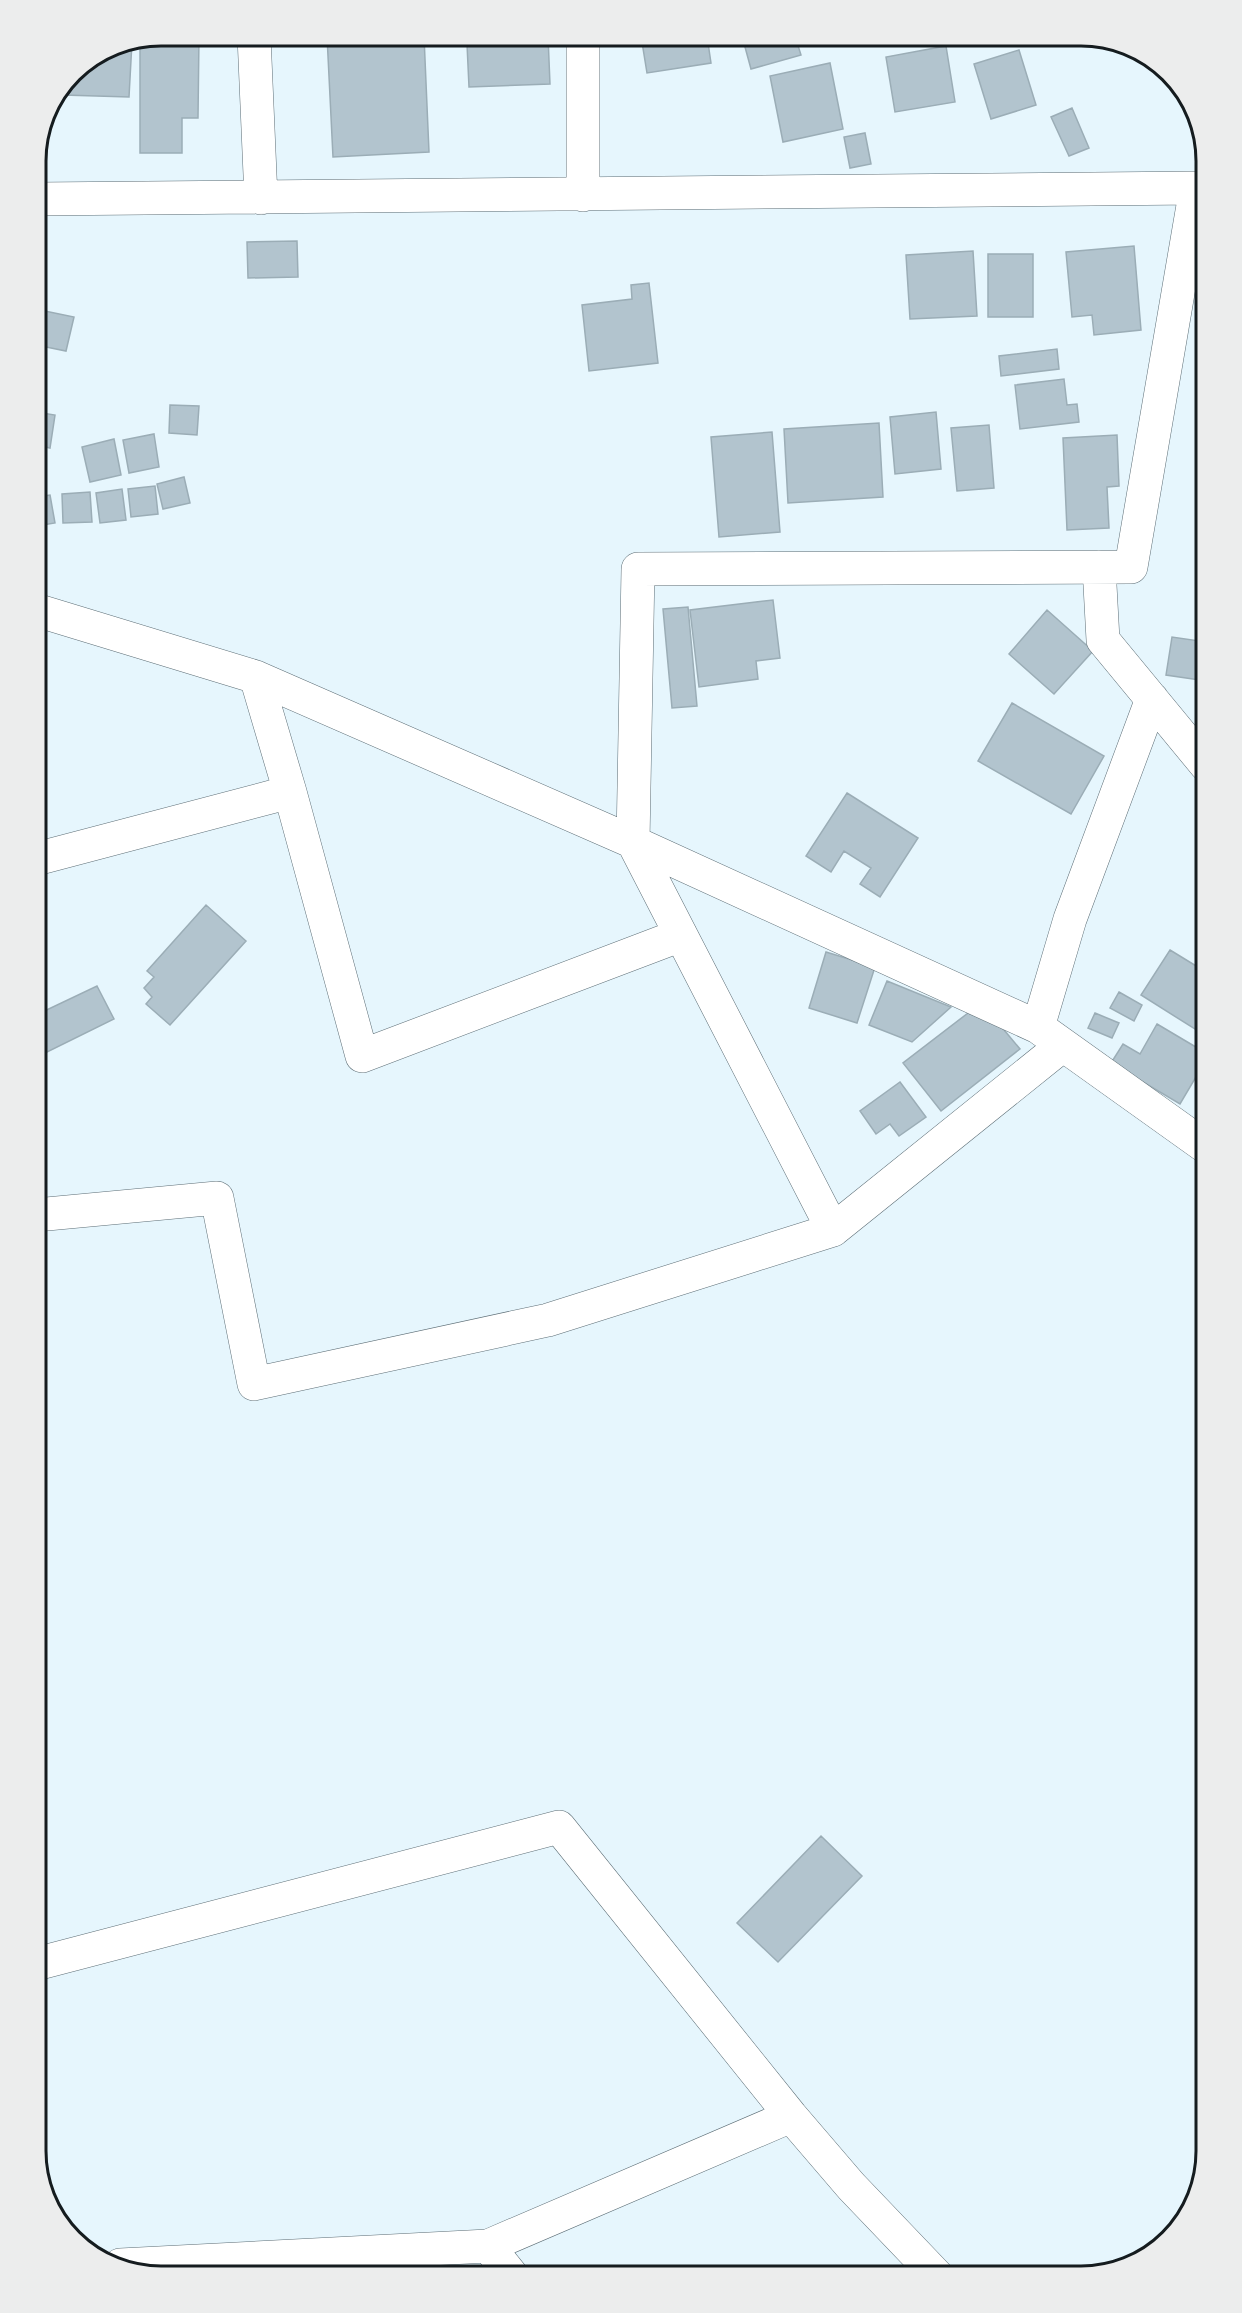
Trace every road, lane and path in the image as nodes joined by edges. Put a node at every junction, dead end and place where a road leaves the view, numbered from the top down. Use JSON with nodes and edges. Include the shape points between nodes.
{"nodes":[{"id":1,"x":254,"y":46,"type":"edge"},
{"id":2,"x":583,"y":46,"type":"edge"},
{"id":3,"x":582,"y":195,"type":"junction"},
{"id":4,"x":261,"y":198,"type":"junction"},
{"id":5,"x":47,"y":199,"type":"edge"},
{"id":6,"x":1099,"y":567,"type":"junction"},
{"id":7,"x":47,"y":613,"type":"edge"},
{"id":8,"x":256,"y":677,"type":"junction"},
{"id":9,"x":1152,"y":699,"type":"junction"},
{"id":10,"x":1196,"y":753,"type":"edge"},
{"id":11,"x":290,"y":792,"type":"junction"},
{"id":12,"x":633,"y":842,"type":"junction"},
{"id":13,"x":47,"y":856,"type":"edge"},
{"id":14,"x":681,"y":935,"type":"junction"},
{"id":15,"x":1050,"y":1036,"type":"junction"},
{"id":16,"x":1196,"y":1139,"type":"edge"},
{"id":17,"x":46,"y":1214,"type":"edge"},
{"id":18,"x":832,"y":1230,"type":"junction"},
{"id":19,"x":46,"y":1961,"type":"edge"},
{"id":20,"x":791,"y":2116,"type":"junction"},
{"id":21,"x":488,"y":2246,"type":"junction"},
{"id":22,"x":139,"y":2264,"type":"edge"},
{"id":23,"x":504,"y":2266,"type":"edge"},
{"id":24,"x":927,"y":2266,"type":"edge"}],
"edges":[{"from":1,"to":4,"type":"street"},
{"from":2,"to":3,"type":"street"},
{"from":3,"to":4,"type":"street"},
{"from":3,"to":6,"type":"street","via":[[1196,188],[1131,567]]},
{"from":4,"to":5,"type":"street"},
{"from":6,"to":9,"type":"street","via":[[1103,640]]},
{"from":6,"to":12,"type":"street","via":[[638,569]]},
{"from":7,"to":8,"type":"street"},
{"from":8,"to":11,"type":"street"},
{"from":8,"to":12,"type":"street"},
{"from":9,"to":10,"type":"street"},
{"from":9,"to":15,"type":"street","via":[[1070,919]]},
{"from":11,"to":13,"type":"street"},
{"from":11,"to":14,"type":"street","via":[[362,1056]]},
{"from":12,"to":14,"type":"street"},
{"from":12,"to":15,"type":"street"},
{"from":14,"to":18,"type":"street"},
{"from":15,"to":16,"type":"street"},
{"from":15,"to":18,"type":"street"},
{"from":17,"to":18,"type":"street","via":[[217,1198],[254,1384],[548,1320]]},
{"from":19,"to":20,"type":"street","via":[[559,1827]]},
{"from":20,"to":21,"type":"street"},
{"from":20,"to":24,"type":"street"},
{"from":21,"to":22,"type":"street"},
{"from":21,"to":23,"type":"street"}]}
